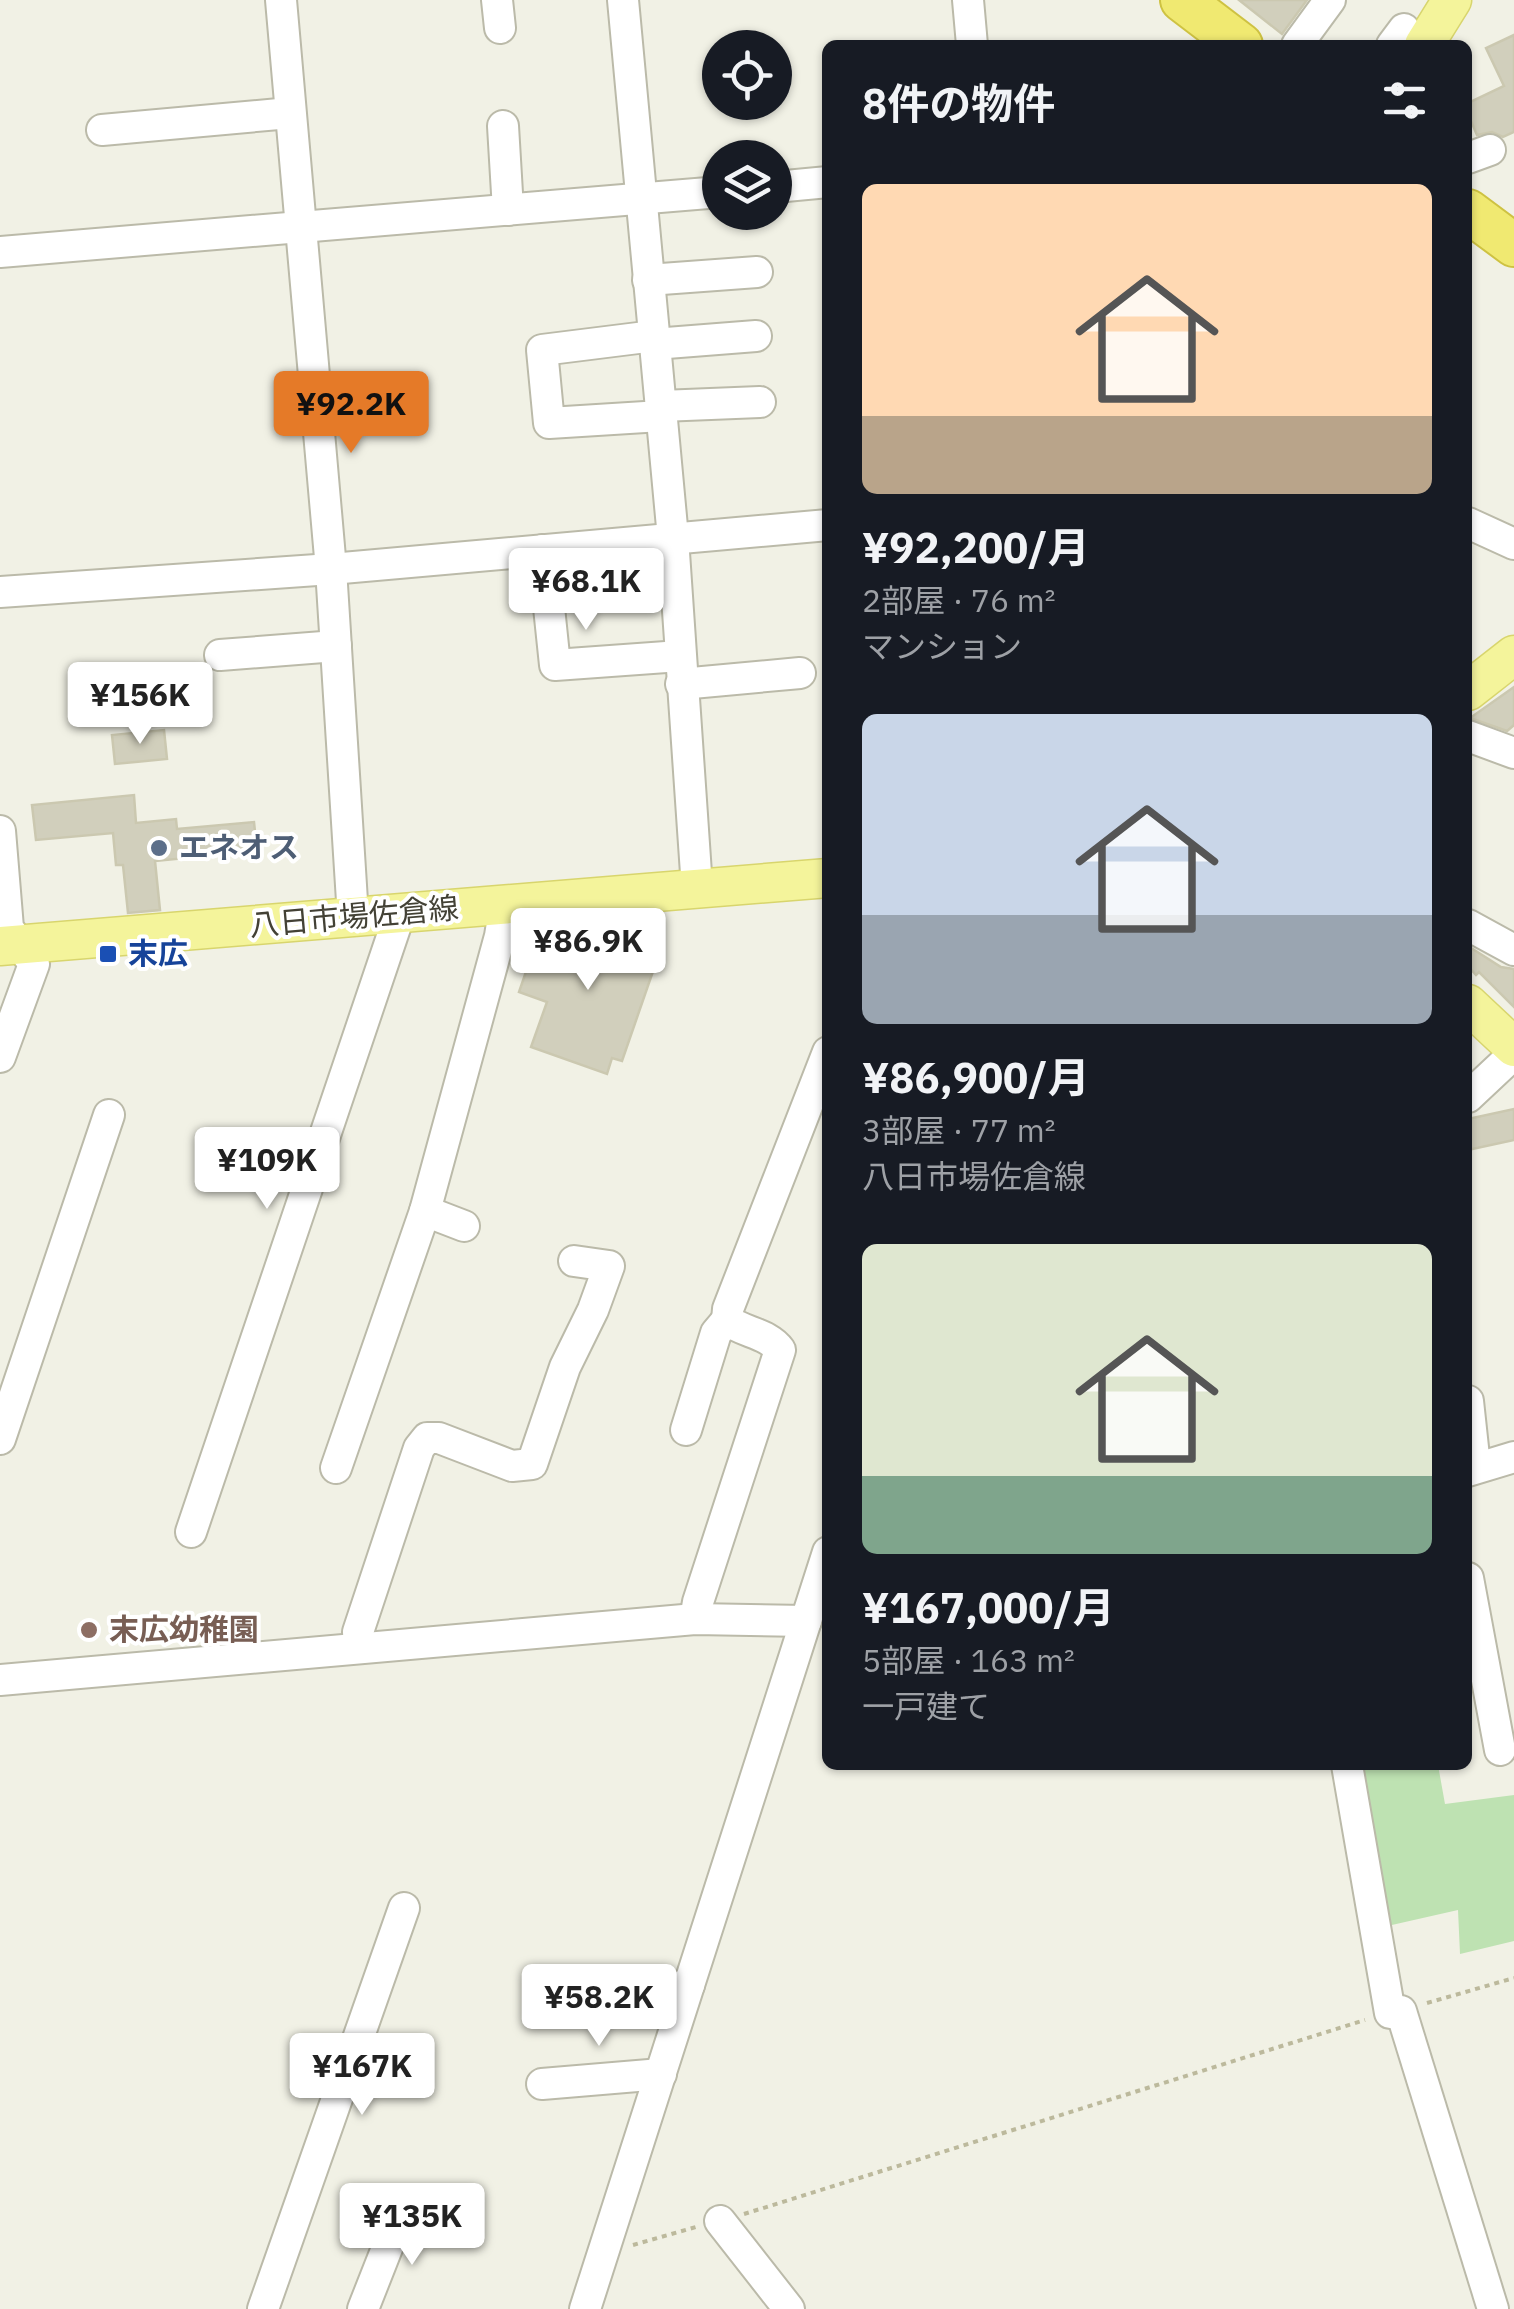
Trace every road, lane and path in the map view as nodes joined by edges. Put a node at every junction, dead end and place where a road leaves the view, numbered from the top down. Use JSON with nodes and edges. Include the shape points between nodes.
{"nodes":[{"id":1,"x":623,"y":0,"type":"edge"},
{"id":2,"x":968,"y":0,"type":"edge"},
{"id":3,"x":1182,"y":0,"type":"edge"},
{"id":4,"x":1330,"y":0,"type":"edge"},
{"id":5,"x":1452,"y":0,"type":"edge"},
{"id":6,"x":292,"y":1,"type":"edge"},
{"id":7,"x":972,"y":40,"type":"edge"},
{"id":8,"x":1234,"y":40,"type":"edge"},
{"id":9,"x":1300,"y":40,"type":"edge"},
{"id":10,"x":1406,"y":40,"type":"edge"},
{"id":11,"x":290,"y":113,"type":"junction"},
{"id":12,"x":503,"y":126,"type":"dead end"},
{"id":13,"x":102,"y":130,"type":"dead end"},
{"id":14,"x":822,"y":183,"type":"edge"},
{"id":15,"x":792,"y":185,"type":"edge"},
{"id":16,"x":702,"y":194,"type":"edge"},
{"id":17,"x":642,"y":199,"type":"junction"},
{"id":18,"x":508,"y":210,"type":"junction"},
{"id":19,"x":1472,"y":213,"type":"edge"},
{"id":20,"x":301,"y":228,"type":"junction"},
{"id":21,"x":1512,"y":237,"type":"edge"},
{"id":22,"x":0,"y":252,"type":"edge"},
{"id":23,"x":757,"y":272,"type":"dead end"},
{"id":24,"x":648,"y":280,"type":"junction"},
{"id":25,"x":756,"y":336,"type":"dead end"},
{"id":26,"x":654,"y":340,"type":"junction"},
{"id":27,"x":760,"y":402,"type":"dead end"},
{"id":28,"x":661,"y":411,"type":"junction"},
{"id":29,"x":1472,"y":525,"type":"edge"},
{"id":30,"x":822,"y":526,"type":"edge"},
{"id":31,"x":673,"y":538,"type":"junction"},
{"id":32,"x":1514,"y":544,"type":"edge"},
{"id":33,"x":543,"y":550,"type":"junction"},
{"id":34,"x":331,"y":569,"type":"junction"},
{"id":35,"x":0,"y":592,"type":"edge"},
{"id":36,"x":336,"y":646,"type":"junction"},
{"id":37,"x":220,"y":655,"type":"dead end"},
{"id":38,"x":1514,"y":655,"type":"edge"},
{"id":39,"x":680,"y":670,"type":"junction"},
{"id":40,"x":800,"y":672,"type":"dead end"},
{"id":41,"x":1472,"y":688,"type":"edge"},
{"id":42,"x":1472,"y":737,"type":"edge"},
{"id":43,"x":1514,"y":753,"type":"edge"},
{"id":44,"x":0,"y":831,"type":"edge"},
{"id":45,"x":822,"y":878,"type":"edge"},
{"id":46,"x":696,"y":888,"type":"junction"},
{"id":47,"x":505,"y":905,"type":"junction"},
{"id":48,"x":400,"y":913,"type":"junction"},
{"id":49,"x":353,"y":917,"type":"junction"},
{"id":50,"x":1472,"y":927,"type":"edge"},
{"id":51,"x":11,"y":945,"type":"edge"},
{"id":52,"x":1514,"y":950,"type":"edge"},
{"id":53,"x":1472,"y":1008,"type":"edge"},
{"id":54,"x":1514,"y":1051,"type":"edge"},
{"id":55,"x":0,"y":1057,"type":"edge"},
{"id":56,"x":822,"y":1067,"type":"edge"},
{"id":57,"x":1472,"y":1093,"type":"edge"},
{"id":58,"x":110,"y":1116,"type":"dead end"},
{"id":59,"x":425,"y":1211,"type":"junction"},
{"id":60,"x":464,"y":1226,"type":"dead end"},
{"id":61,"x":574,"y":1261,"type":"dead end"},
{"id":62,"x":728,"y":1320,"type":"junction"},
{"id":63,"x":686,"y":1430,"type":"dead end"},
{"id":64,"x":0,"y":1439,"type":"edge"},
{"id":65,"x":1514,"y":1457,"type":"edge"},
{"id":66,"x":336,"y":1468,"type":"dead end"},
{"id":67,"x":1472,"y":1468,"type":"edge"},
{"id":68,"x":192,"y":1532,"type":"dead end"},
{"id":69,"x":822,"y":1571,"type":"edge"},
{"id":70,"x":1472,"y":1600,"type":"edge"},
{"id":71,"x":695,"y":1619,"type":"junction"},
{"id":72,"x":806,"y":1621,"type":"junction"},
{"id":73,"x":358,"y":1647,"type":"junction"},
{"id":74,"x":0,"y":1680,"type":"edge"},
{"id":75,"x":1500,"y":1750,"type":"dead end"},
{"id":76,"x":1348,"y":1770,"type":"edge"},
{"id":77,"x":404,"y":1908,"type":"dead end"},
{"id":78,"x":1514,"y":1978,"type":"edge"},
{"id":79,"x":689,"y":1985,"type":"junction"},
{"id":80,"x":606,"y":1997,"type":"dead end"},
{"id":81,"x":1396,"y":2012,"type":"junction"},
{"id":82,"x":661,"y":2074,"type":"junction"},
{"id":83,"x":542,"y":2084,"type":"dead end"},
{"id":84,"x":404,"y":2205,"type":"dead end"},
{"id":85,"x":720,"y":2221,"type":"junction"},
{"id":86,"x":603,"y":2253,"type":"junction"},
{"id":87,"x":263,"y":2309,"type":"edge"},
{"id":88,"x":363,"y":2309,"type":"edge"},
{"id":89,"x":584,"y":2309,"type":"edge"},
{"id":90,"x":789,"y":2309,"type":"edge"},
{"id":91,"x":1493,"y":2309,"type":"edge"}],
"edges":[{"from":1,"to":17,"type":"street"},
{"from":2,"to":7,"type":"street"},
{"from":3,"to":8,"type":"highway"},
{"from":4,"to":9,"type":"street"},
{"from":5,"to":10,"type":"main road"},
{"from":6,"to":11,"type":"street"},
{"from":11,"to":13,"type":"street"},
{"from":11,"to":20,"type":"street"},
{"from":12,"to":18,"type":"street"},
{"from":14,"to":15,"type":"street"},
{"from":16,"to":17,"type":"street"},
{"from":17,"to":18,"type":"street"},
{"from":17,"to":24,"type":"street"},
{"from":18,"to":20,"type":"street"},
{"from":19,"to":21,"type":"highway"},
{"from":20,"to":22,"type":"street"},
{"from":20,"to":34,"type":"street"},
{"from":23,"to":24,"type":"street"},
{"from":24,"to":26,"type":"street"},
{"from":25,"to":26,"type":"street"},
{"from":26,"to":28,"type":"street"},
{"from":26,"to":28,"type":"street","via":[[542,350],[549,423]]},
{"from":27,"to":28,"type":"street"},
{"from":28,"to":31,"type":"street"},
{"from":29,"to":32,"type":"street"},
{"from":30,"to":31,"type":"street"},
{"from":31,"to":33,"type":"street"},
{"from":31,"to":39,"type":"street"},
{"from":33,"to":34,"type":"street"},
{"from":33,"to":39,"type":"street","via":[[555,665]]},
{"from":34,"to":35,"type":"street"},
{"from":34,"to":36,"type":"street"},
{"from":36,"to":37,"type":"street"},
{"from":36,"to":49,"type":"street"},
{"from":38,"to":41,"type":"main road"},
{"from":39,"to":40,"type":"street"},
{"from":39,"to":46,"type":"street"},
{"from":42,"to":43,"type":"street"},
{"from":44,"to":51,"type":"street"},
{"from":45,"to":46,"type":"main road","name":"八日市場佐倉線"},
{"from":46,"to":47,"type":"main road","name":"八日市場佐倉線"},
{"from":47,"to":48,"type":"main road","name":"八日市場佐倉線"},
{"from":47,"to":59,"type":"street"},
{"from":48,"to":49,"type":"main road","name":"八日市場佐倉線"},
{"from":48,"to":68,"type":"street"},
{"from":49,"to":51,"type":"main road","name":"八日市場佐倉線"},
{"from":50,"to":52,"type":"street"},
{"from":51,"to":55,"type":"street","via":[[34,964]]},
{"from":53,"to":54,"type":"main road"},
{"from":54,"to":57,"type":"street"},
{"from":56,"to":62,"type":"street"},
{"from":58,"to":64,"type":"street"},
{"from":59,"to":60,"type":"street"},
{"from":59,"to":66,"type":"street"},
{"from":61,"to":73,"type":"street","via":[[609,1266],[532,1464],[512,1466],[426,1438]]},
{"from":62,"to":63,"type":"street","via":[[716,1333]]},
{"from":62,"to":71,"type":"street","via":[[773,1340],[780,1350]]},
{"from":65,"to":67,"type":"street"},
{"from":69,"to":72,"type":"street"},
{"from":70,"to":75,"type":"street"},
{"from":71,"to":72,"type":"street"},
{"from":71,"to":73,"type":"street"},
{"from":72,"to":79,"type":"street"},
{"from":73,"to":74,"type":"street"},
{"from":76,"to":81,"type":"street"},
{"from":77,"to":87,"type":"street"},
{"from":78,"to":81,"type":"path"},
{"from":79,"to":80,"type":"street"},
{"from":79,"to":82,"type":"street"},
{"from":81,"to":85,"type":"path"},
{"from":81,"to":91,"type":"street"},
{"from":82,"to":83,"type":"street"},
{"from":82,"to":86,"type":"street"},
{"from":84,"to":88,"type":"street"},
{"from":85,"to":86,"type":"path"},
{"from":85,"to":90,"type":"street"},
{"from":86,"to":89,"type":"street"}]}
